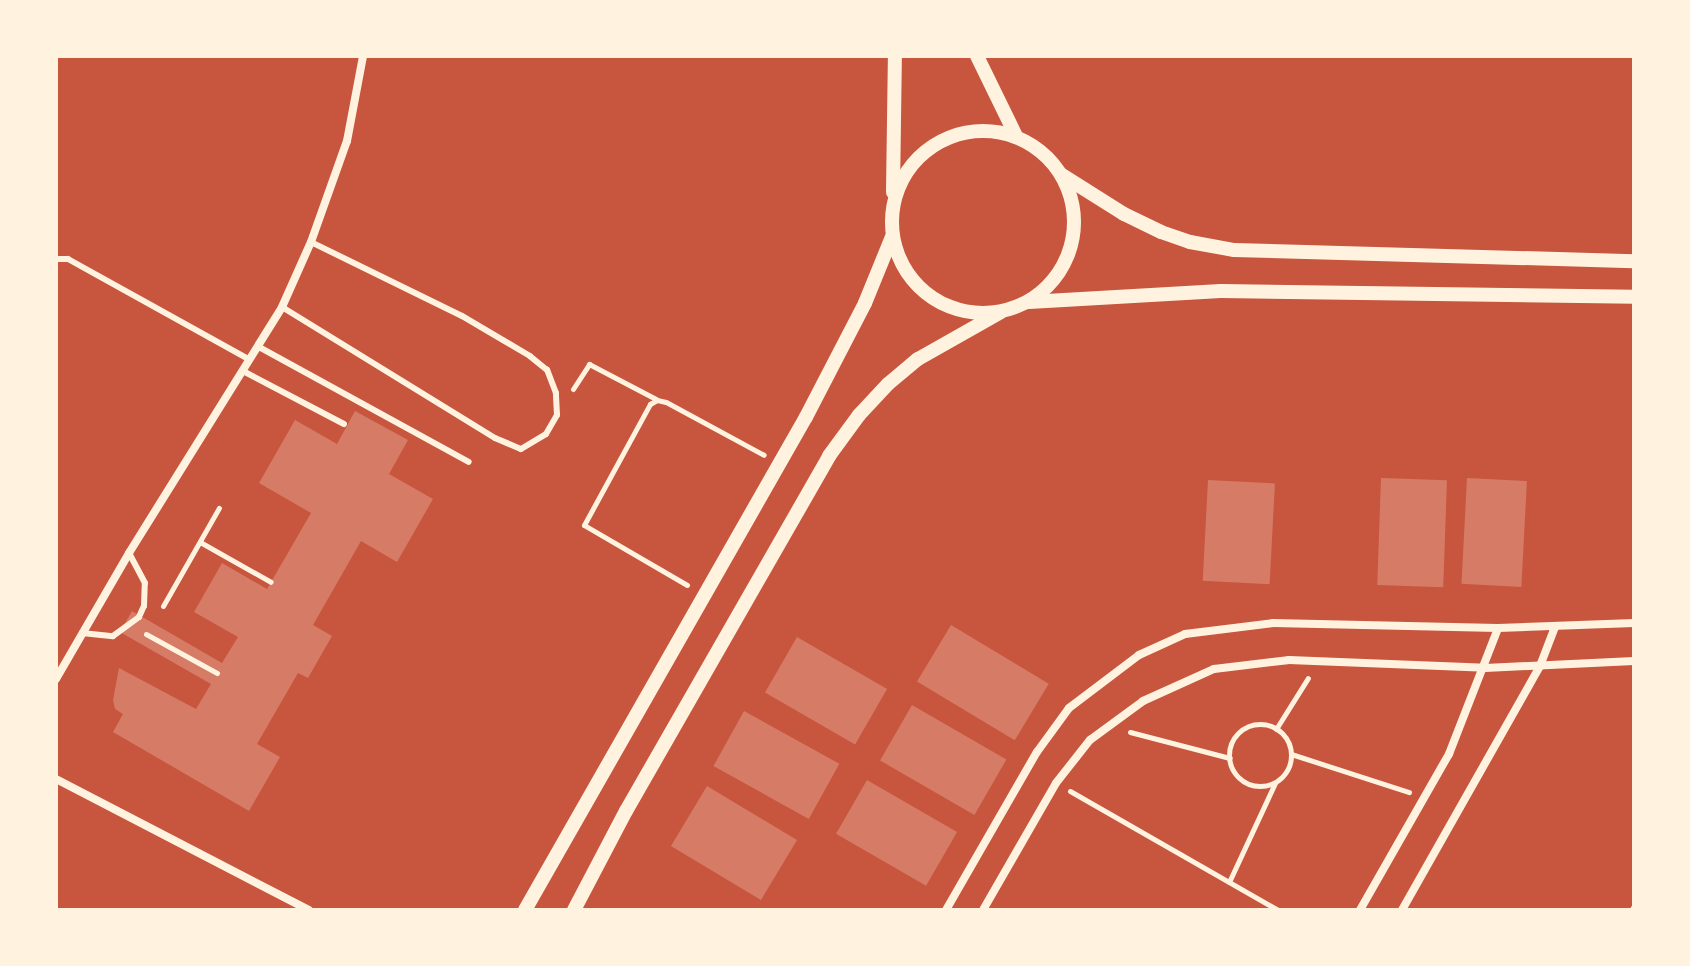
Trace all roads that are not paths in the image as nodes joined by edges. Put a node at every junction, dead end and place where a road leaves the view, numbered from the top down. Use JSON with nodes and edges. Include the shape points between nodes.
{"nodes":[{"id":1,"x":363,"y":56,"type":"edge"},
{"id":2,"x":895,"y":56,"type":"edge"},
{"id":3,"x":977,"y":56,"type":"edge"},
{"id":4,"x":1016,"y":136,"type":"junction"},
{"id":5,"x":1062,"y":175,"type":"junction"},
{"id":6,"x":892,"y":208,"type":"junction"},
{"id":7,"x":892,"y":237,"type":"junction"},
{"id":8,"x":311,"y":242,"type":"junction"},
{"id":9,"x":56,"y":259,"type":"edge"},
{"id":10,"x":1634,"y":261,"type":"edge"},
{"id":11,"x":1634,"y":297,"type":"edge"},
{"id":12,"x":1029,"y":302,"type":"junction"},
{"id":13,"x":282,"y":307,"type":"junction"},
{"id":14,"x":1001,"y":312,"type":"junction"},
{"id":15,"x":259,"y":347,"type":"junction"},
{"id":16,"x":250,"y":360,"type":"junction"},
{"id":17,"x":243,"y":371,"type":"junction"},
{"id":18,"x":344,"y":424,"type":"dead end"},
{"id":19,"x":469,"y":462,"type":"dead end"},
{"id":20,"x":129,"y":553,"type":"junction"},
{"id":21,"x":1634,"y":623,"type":"edge"},
{"id":22,"x":1555,"y":627,"type":"junction"},
{"id":23,"x":1498,"y":628,"type":"junction"},
{"id":24,"x":82,"y":633,"type":"junction"},
{"id":25,"x":1634,"y":661,"type":"edge"},
{"id":26,"x":1540,"y":666,"type":"junction"},
{"id":27,"x":1485,"y":668,"type":"junction"},
{"id":28,"x":56,"y":679,"type":"edge"},
{"id":29,"x":56,"y":779,"type":"edge"},
{"id":30,"x":309,"y":910,"type":"edge"},
{"id":31,"x":525,"y":910,"type":"edge"},
{"id":32,"x":574,"y":910,"type":"edge"},
{"id":33,"x":946,"y":910,"type":"edge"},
{"id":34,"x":983,"y":910,"type":"edge"},
{"id":35,"x":1360,"y":910,"type":"edge"},
{"id":36,"x":1402,"y":910,"type":"edge"}],
"edges":[{"from":1,"to":8,"type":"street","via":[[347,141]]},
{"from":2,"to":6,"type":"street"},
{"from":3,"to":4,"type":"street"},
{"from":4,"to":5,"type":"street","via":[[1042,152]]},
{"from":4,"to":6,"type":"street","via":[[984,130],[952,135],[924,151],[903,177]]},
{"from":5,"to":10,"type":"street","via":[[1161,232],[1234,250]]},
{"from":5,"to":12,"type":"street","via":[[1073,202],[1074,231],[1067,259],[1052,283]]},
{"from":6,"to":7,"type":"street"},
{"from":7,"to":14,"type":"street","via":[[901,265],[919,289],[943,306],[972,314]]},
{"from":7,"to":31,"type":"street","via":[[865,303],[779,463]]},
{"from":8,"to":13,"type":"street"},
{"from":8,"to":13,"type":"lane","via":[[462,316],[530,356],[547,370],[557,415],[546,434],[521,449]]},
{"from":9,"to":16,"type":"lane","via":[[68,259]]},
{"from":11,"to":12,"type":"street","via":[[1209,291]]},
{"from":12,"to":14,"type":"street"},
{"from":13,"to":15,"type":"street"},
{"from":14,"to":32,"type":"street","via":[[918,359],[888,384],[829,456]]},
{"from":15,"to":16,"type":"street"},
{"from":15,"to":19,"type":"lane"},
{"from":16,"to":17,"type":"street"},
{"from":17,"to":18,"type":"lane"},
{"from":17,"to":20,"type":"street"},
{"from":20,"to":24,"type":"street"},
{"from":20,"to":24,"type":"lane","via":[[141,572],[144,606],[131,626],[113,636]]},
{"from":21,"to":22,"type":"street"},
{"from":22,"to":23,"type":"street"},
{"from":22,"to":26,"type":"street"},
{"from":23,"to":27,"type":"street"},
{"from":23,"to":33,"type":"street","via":[[1273,623],[1185,634],[1139,655],[1069,708],[1037,752]]},
{"from":24,"to":28,"type":"street"},
{"from":25,"to":26,"type":"street"},
{"from":26,"to":27,"type":"street"},
{"from":26,"to":36,"type":"street"},
{"from":27,"to":34,"type":"street","via":[[1320,660],[1254,663],[1214,669],[1143,701],[1106,725],[1056,783]]},
{"from":27,"to":35,"type":"street","via":[[1464,723]]},
{"from":29,"to":30,"type":"street"}]}
